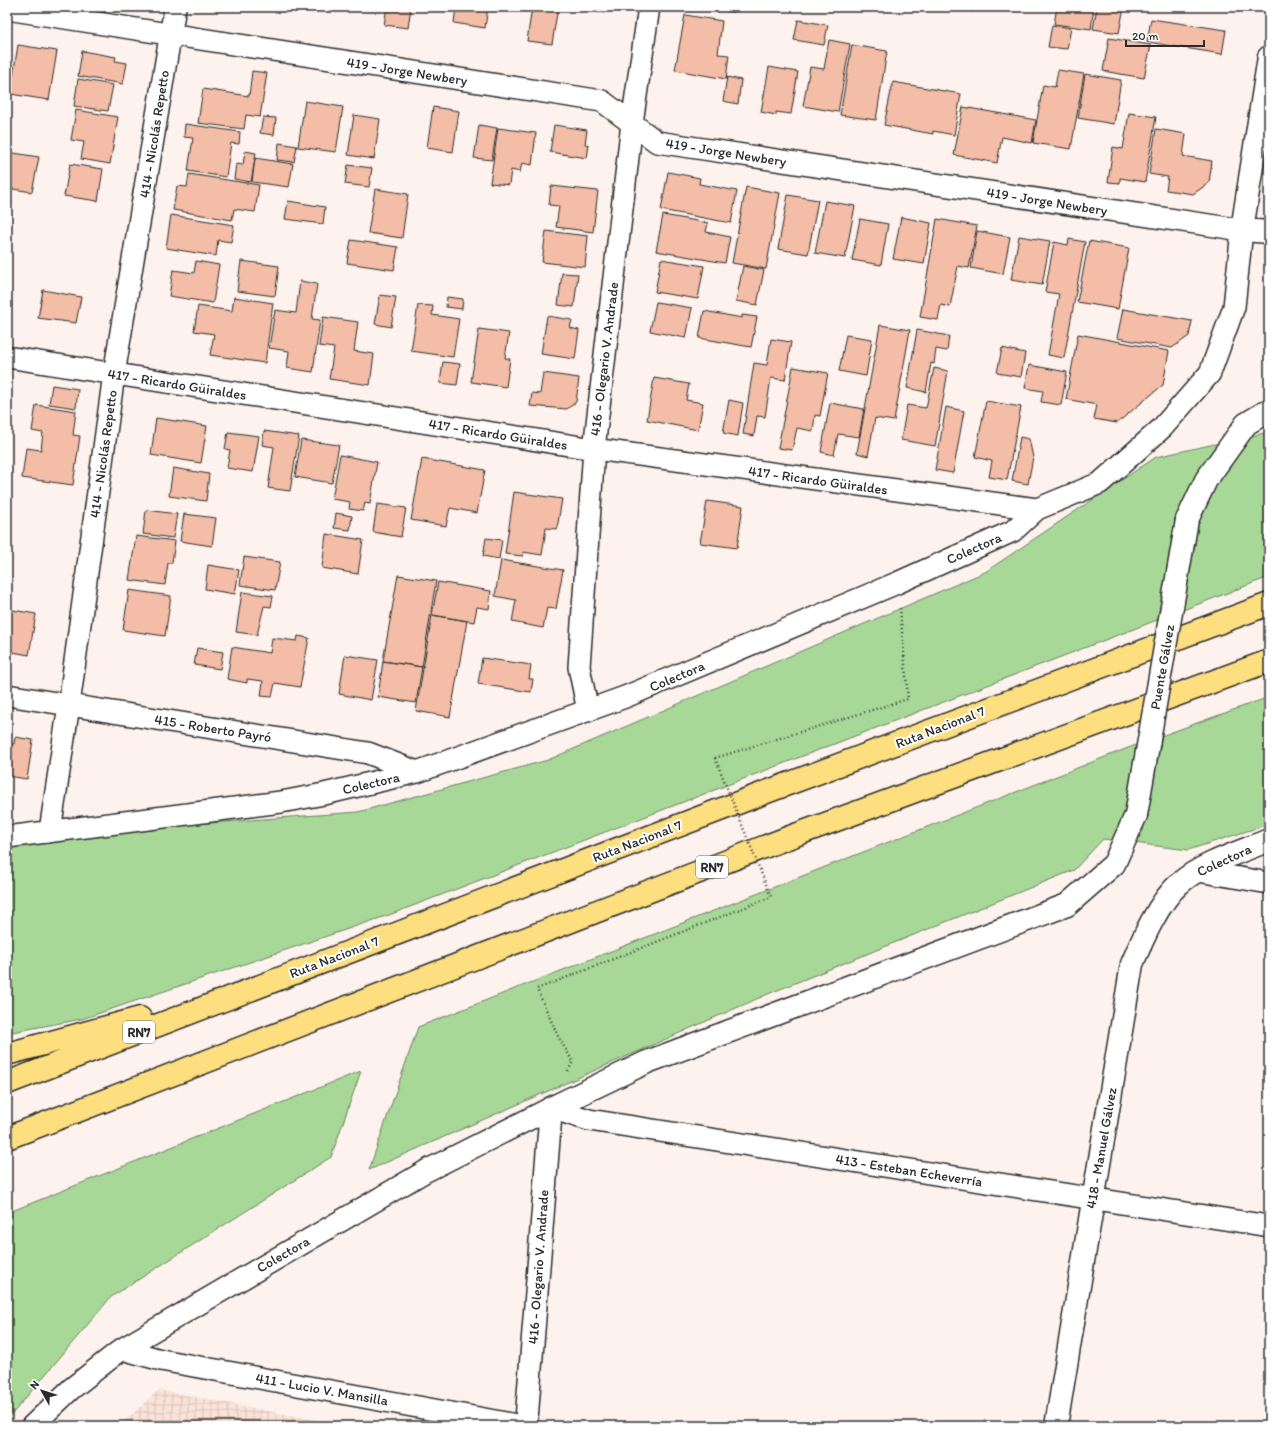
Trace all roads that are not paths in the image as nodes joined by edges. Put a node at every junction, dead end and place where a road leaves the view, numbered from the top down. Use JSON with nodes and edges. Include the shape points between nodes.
{"nodes":[{"id":1,"x":174,"y":7,"type":"edge"},
{"id":2,"x":649,"y":7,"type":"edge"},
{"id":3,"x":7,"y":9,"type":"edge"},
{"id":4,"x":170,"y":35,"type":"junction"},
{"id":5,"x":1269,"y":57,"type":"edge"},
{"id":6,"x":632,"y":123,"type":"junction"},
{"id":7,"x":1242,"y":230,"type":"junction"},
{"id":8,"x":1269,"y":232,"type":"edge"},
{"id":9,"x":7,"y":357,"type":"edge"},
{"id":10,"x":114,"y":374,"type":"junction"},
{"id":11,"x":1269,"y":410,"type":"edge"},
{"id":12,"x":594,"y":449,"type":"junction"},
{"id":13,"x":1037,"y":509,"type":"junction"},
{"id":14,"x":1269,"y":604,"type":"edge"},
{"id":15,"x":1269,"y":661,"type":"edge"},
{"id":16,"x":7,"y":695,"type":"edge"},
{"id":17,"x":69,"y":705,"type":"junction"},
{"id":18,"x":588,"y":711,"type":"junction"},
{"id":19,"x":417,"y":772,"type":"junction"},
{"id":20,"x":50,"y":831,"type":"junction"},
{"id":21,"x":7,"y":837,"type":"edge"},
{"id":22,"x":1269,"y":840,"type":"edge"},
{"id":23,"x":1198,"y":871,"type":"junction"},
{"id":24,"x":1180,"y":883,"type":"joint"},
{"id":25,"x":1269,"y":883,"type":"edge"},
{"id":26,"x":270,"y":981,"type":"junction"},
{"id":27,"x":7,"y":1054,"type":"edge"},
{"id":28,"x":158,"y":1079,"type":"junction"},
{"id":29,"x":7,"y":1083,"type":"edge"},
{"id":30,"x":551,"y":1108,"type":"junction"},
{"id":31,"x":7,"y":1138,"type":"edge"},
{"id":32,"x":7,"y":1152,"type":"edge"},
{"id":33,"x":1092,"y":1198,"type":"junction"},
{"id":34,"x":1269,"y":1226,"type":"edge"},
{"id":35,"x":122,"y":1349,"type":"junction"},
{"id":36,"x":32,"y":1426,"type":"edge"},
{"id":37,"x":522,"y":1426,"type":"edge"},
{"id":38,"x":526,"y":1426,"type":"edge"},
{"id":39,"x":1056,"y":1426,"type":"edge"}],
"edges":[{"from":1,"to":4,"type":"street","name":"414 - Nicolás Repetto"},
{"from":2,"to":6,"type":"street","name":"416 - Olegario V. Andrade"},
{"from":3,"to":4,"type":"street","name":"419 - Jorge Newbery"},
{"from":4,"to":6,"type":"street","name":"419 - Jorge Newbery","via":[[602,101]]},
{"from":4,"to":10,"type":"street","name":"414 - Nicolás Repetto"},
{"from":5,"to":7,"type":"street"},
{"from":6,"to":7,"type":"street","name":"419 - Jorge Newbery","via":[[657,142]]},
{"from":6,"to":12,"type":"street","name":"416 - Olegario V. Andrade"},
{"from":7,"to":8,"type":"street","name":"419 - Jorge Newbery"},
{"from":7,"to":13,"type":"street","name":"Colectora","via":[[1234,307],[1210,373],[1162,428],[1100,483]]},
{"from":9,"to":10,"type":"street","name":"417 - Ricardo Güiraldes"},
{"from":10,"to":12,"type":"street","name":"417 - Ricardo Güiraldes"},
{"from":10,"to":17,"type":"street","name":"414 - Nicolás Repetto"},
{"from":11,"to":30,"type":"street","name":"Puente Gálvez","bridge":true,"via":[[1246,424],[1206,480],[1187,520],[1136,815],[1114,864],[1067,905],[647,1062]]},
{"from":12,"to":13,"type":"street","name":"417 - Ricardo Güiraldes"},
{"from":12,"to":18,"type":"street","name":"416 - Olegario V. Andrade","via":[[579,667]]},
{"from":13,"to":18,"type":"street","name":"Colectora","via":[[1013,531],[897,583]]},
{"from":14,"to":26,"type":"highway","name":"Ruta Nacional 7","number":"RN7"},
{"from":15,"to":28,"type":"highway","number":"RN7","via":[[790,837]]},
{"from":16,"to":17,"type":"street","name":"415 - Roberto Payró"},
{"from":17,"to":19,"type":"street","name":"415 - Roberto Payró","via":[[368,753]]},
{"from":17,"to":20,"type":"street","name":"414 - Nicolás Repetto"},
{"from":18,"to":19,"type":"street","name":"Colectora"},
{"from":19,"to":20,"type":"street","name":"Colectora","via":[[281,802]]},
{"from":20,"to":21,"type":"street","name":"Colectora"},
{"from":22,"to":23,"type":"street","name":"Colectora"},
{"from":23,"to":24,"type":"street","name":"Colectora"},
{"from":23,"to":25,"type":"street"},
{"from":24,"to":33,"type":"street","name":"418 - Manuel Gálvez","via":[[1158,910],[1132,964]]},
{"from":26,"to":27,"type":"highway"},
{"from":26,"to":29,"type":"highway","name":"Ruta Nacional 7","number":"RN7"},
{"from":28,"to":31,"type":"highway","number":"RN7"},
{"from":28,"to":32,"type":"highway"},
{"from":30,"to":33,"type":"street","name":"413 - Esteban Echeverría","via":[[589,1120]]},
{"from":30,"to":35,"type":"street","name":"Colectora","via":[[426,1171]]},
{"from":30,"to":38,"type":"street","name":"416 - Olegario V. Andrade"},
{"from":33,"to":34,"type":"street","name":"413 - Esteban Echeverría"},
{"from":33,"to":39,"type":"street","name":"418 - Manuel Gálvez"},
{"from":35,"to":36,"type":"street","name":"Colectora","via":[[71,1389]]},
{"from":35,"to":37,"type":"street","name":"411 - Lucio V. Mansilla","via":[[161,1360]]}]}
